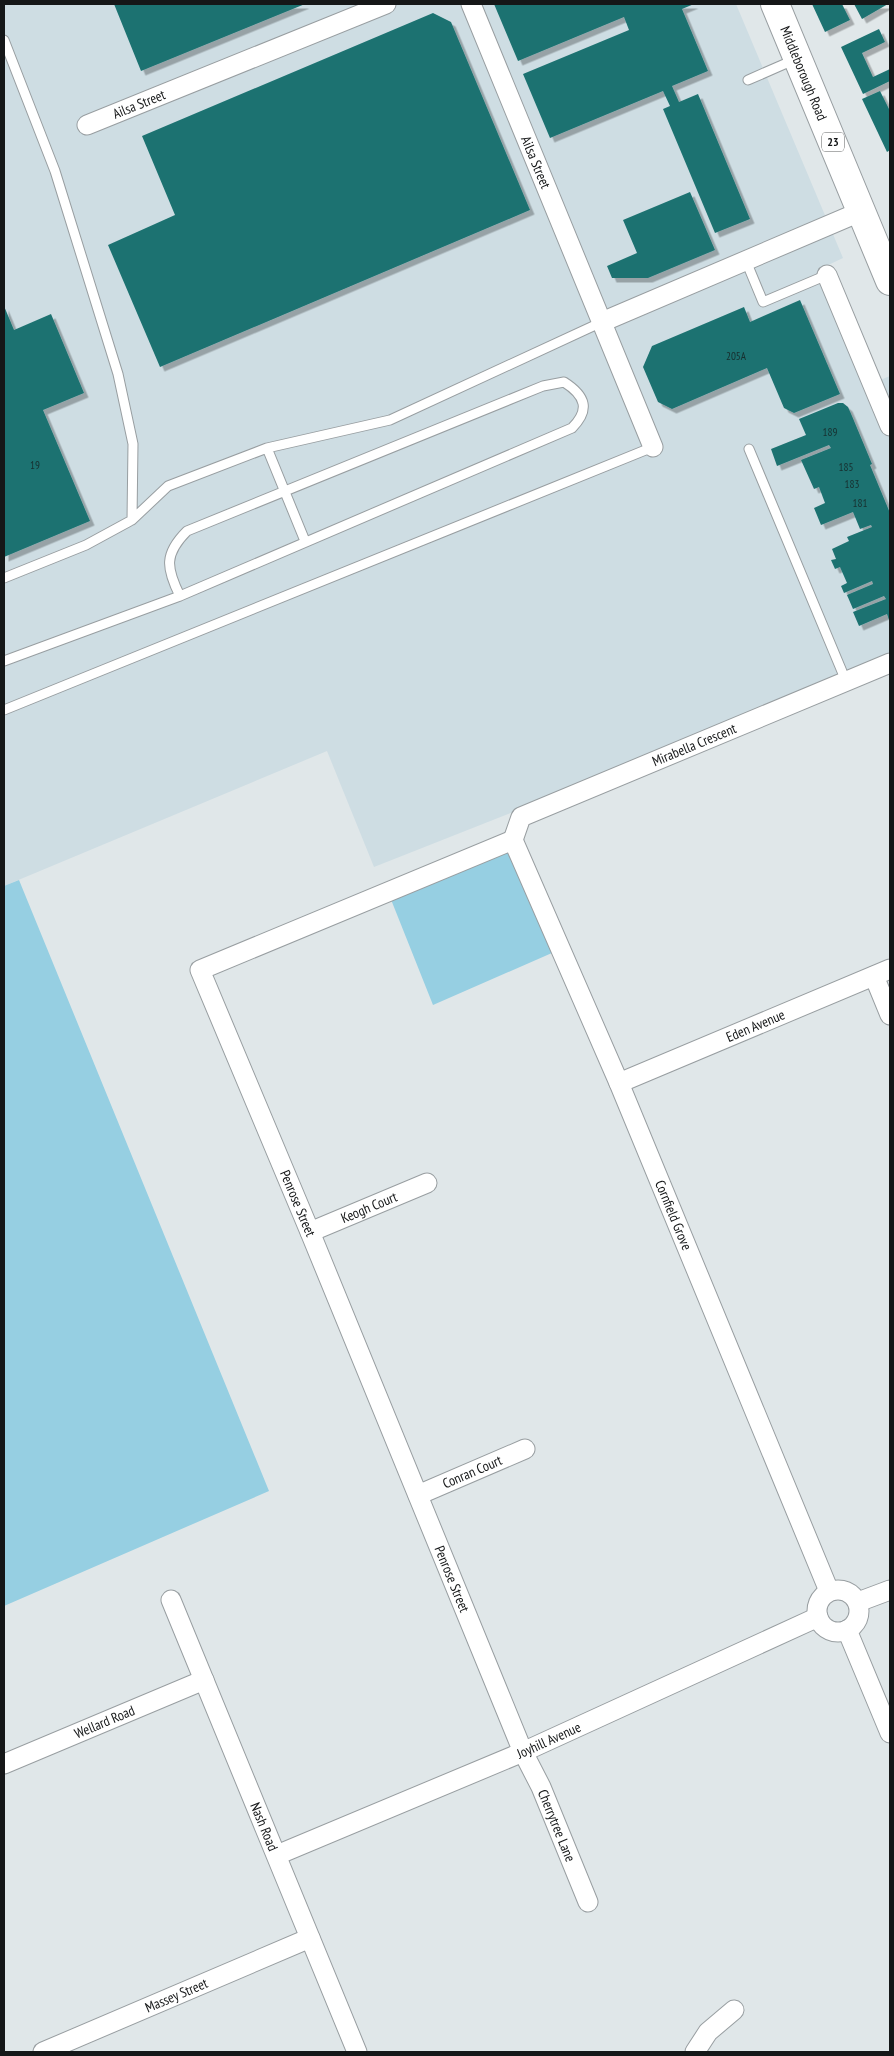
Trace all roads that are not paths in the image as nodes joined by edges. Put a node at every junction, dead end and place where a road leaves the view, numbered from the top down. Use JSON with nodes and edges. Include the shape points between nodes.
{"nodes":[{"id":1,"x":386,"y":4,"type":"edge"},
{"id":2,"x":471,"y":4,"type":"edge"},
{"id":3,"x":775,"y":4,"type":"edge"},
{"id":4,"x":4,"y":40,"type":"edge"},
{"id":5,"x":798,"y":58,"type":"junction"},
{"id":6,"x":748,"y":80,"type":"dead end"},
{"id":7,"x":87,"y":125,"type":"dead end"},
{"id":8,"x":862,"y":212,"type":"junction"},
{"id":9,"x":746,"y":261,"type":"junction"},
{"id":10,"x":827,"y":275,"type":"joint"},
{"id":11,"x":890,"y":280,"type":"edge"},
{"id":12,"x":602,"y":322,"type":"junction"},
{"id":13,"x":890,"y":426,"type":"edge"},
{"id":14,"x":653,"y":447,"type":"joint"},
{"id":15,"x":267,"y":448,"type":"junction"},
{"id":16,"x":749,"y":448,"type":"dead end"},
{"id":17,"x":284,"y":492,"type":"junction"},
{"id":18,"x":132,"y":520,"type":"junction"},
{"id":19,"x":305,"y":541,"type":"junction"},
{"id":20,"x":4,"y":578,"type":"edge"},
{"id":21,"x":180,"y":596,"type":"junction"},
{"id":22,"x":4,"y":661,"type":"edge"},
{"id":23,"x":890,"y":663,"type":"edge"},
{"id":24,"x":846,"y":681,"type":"junction"},
{"id":25,"x":4,"y":710,"type":"edge"},
{"id":26,"x":513,"y":840,"type":"junction"},
{"id":27,"x":882,"y":972,"type":"edge"},
{"id":28,"x":890,"y":1015,"type":"edge"},
{"id":29,"x":619,"y":1083,"type":"junction"},
{"id":30,"x":427,"y":1183,"type":"dead end"},
{"id":31,"x":310,"y":1232,"type":"junction"},
{"id":32,"x":526,"y":1449,"type":"dead end"},
{"id":33,"x":418,"y":1495,"type":"junction"},
{"id":34,"x":890,"y":1590,"type":"edge"},
{"id":35,"x":829,"y":1591,"type":"junction"},
{"id":36,"x":171,"y":1600,"type":"dead end"},
{"id":37,"x":858,"y":1602,"type":"junction"},
{"id":38,"x":818,"y":1617,"type":"junction"},
{"id":39,"x":847,"y":1630,"type":"junction"},
{"id":40,"x":204,"y":1680,"type":"junction"},
{"id":41,"x":890,"y":1733,"type":"edge"},
{"id":42,"x":523,"y":1752,"type":"junction"},
{"id":43,"x":4,"y":1764,"type":"edge"},
{"id":44,"x":277,"y":1855,"type":"junction"},
{"id":45,"x":588,"y":1902,"type":"dead end"},
{"id":46,"x":310,"y":1938,"type":"junction"},
{"id":47,"x":734,"y":2010,"type":"dead end"},
{"id":48,"x":43,"y":2052,"type":"edge"},
{"id":49,"x":357,"y":2052,"type":"edge"},
{"id":50,"x":695,"y":2052,"type":"edge"}],
"edges":[{"from":1,"to":7,"type":"street","name":"Ailsa Street"},
{"from":2,"to":12,"type":"street","name":"Ailsa Street"},
{"from":3,"to":5,"type":"main road","name":"Middleborough Road","number":"23"},
{"from":4,"to":18,"type":"lane","via":[[55,171],[118,374],[133,444]]},
{"from":5,"to":6,"type":"lane"},
{"from":5,"to":8,"type":"main road","name":"Middleborough Road","number":"23"},
{"from":8,"to":9,"type":"street"},
{"from":8,"to":11,"type":"main road","name":"Middleborough Road","number":"23"},
{"from":9,"to":10,"type":"lane","via":[[763,302]]},
{"from":9,"to":12,"type":"street"},
{"from":10,"to":13,"type":"street"},
{"from":12,"to":14,"type":"street","name":"Ailsa Street"},
{"from":12,"to":15,"type":"lane","via":[[390,420]]},
{"from":14,"to":25,"type":"lane"},
{"from":15,"to":17,"type":"lane"},
{"from":15,"to":18,"type":"lane","via":[[168,486]]},
{"from":16,"to":24,"type":"lane"},
{"from":17,"to":19,"type":"lane"},
{"from":17,"to":19,"type":"lane","via":[[543,386],[564,382],[578,391],[584,405],[582,418],[572,428]]},
{"from":17,"to":21,"type":"lane","via":[[187,531],[174,544],[170,575]]},
{"from":18,"to":20,"type":"lane","via":[[86,545]]},
{"from":19,"to":21,"type":"lane"},
{"from":21,"to":22,"type":"lane"},
{"from":23,"to":24,"type":"street","name":"Mirabella Crescent"},
{"from":24,"to":26,"type":"street","name":"Mirabella Crescent","via":[[521,817]]},
{"from":26,"to":29,"type":"street","name":"Cornfield Grove"},
{"from":26,"to":31,"type":"street","name":"Penrose Street","via":[[200,970]]},
{"from":27,"to":28,"type":"street"},
{"from":27,"to":29,"type":"street","name":"Eden Avenue"},
{"from":29,"to":35,"type":"street","name":"Cornfield Grove"},
{"from":30,"to":31,"type":"street","name":"Keogh Court"},
{"from":31,"to":33,"type":"street","name":"Penrose Street"},
{"from":32,"to":33,"type":"street","name":"Conran Court"},
{"from":33,"to":42,"type":"street","name":"Penrose Street"},
{"from":34,"to":37,"type":"street"},
{"from":35,"to":37,"type":"street","via":[[846,1590]]},
{"from":35,"to":38,"type":"street","via":[[821,1597]]},
{"from":36,"to":40,"type":"street","name":"Nash Road"},
{"from":37,"to":39,"type":"street","via":[[857,1621]]},
{"from":38,"to":39,"type":"street","via":[[830,1631]]},
{"from":38,"to":42,"type":"street","name":"Joyhill Avenue"},
{"from":39,"to":41,"type":"street"},
{"from":40,"to":43,"type":"street","name":"Wellard Road"},
{"from":40,"to":44,"type":"street","name":"Nash Road"},
{"from":42,"to":44,"type":"street","name":"Joyhill Avenue"},
{"from":42,"to":45,"type":"street","name":"Cherrytree Lane","via":[[541,1787]]},
{"from":44,"to":46,"type":"street","name":"Nash Road"},
{"from":46,"to":48,"type":"street","name":"Massey Street"},
{"from":46,"to":49,"type":"street","name":"Nash Road"},
{"from":47,"to":50,"type":"street","via":[[708,2032]]}]}
